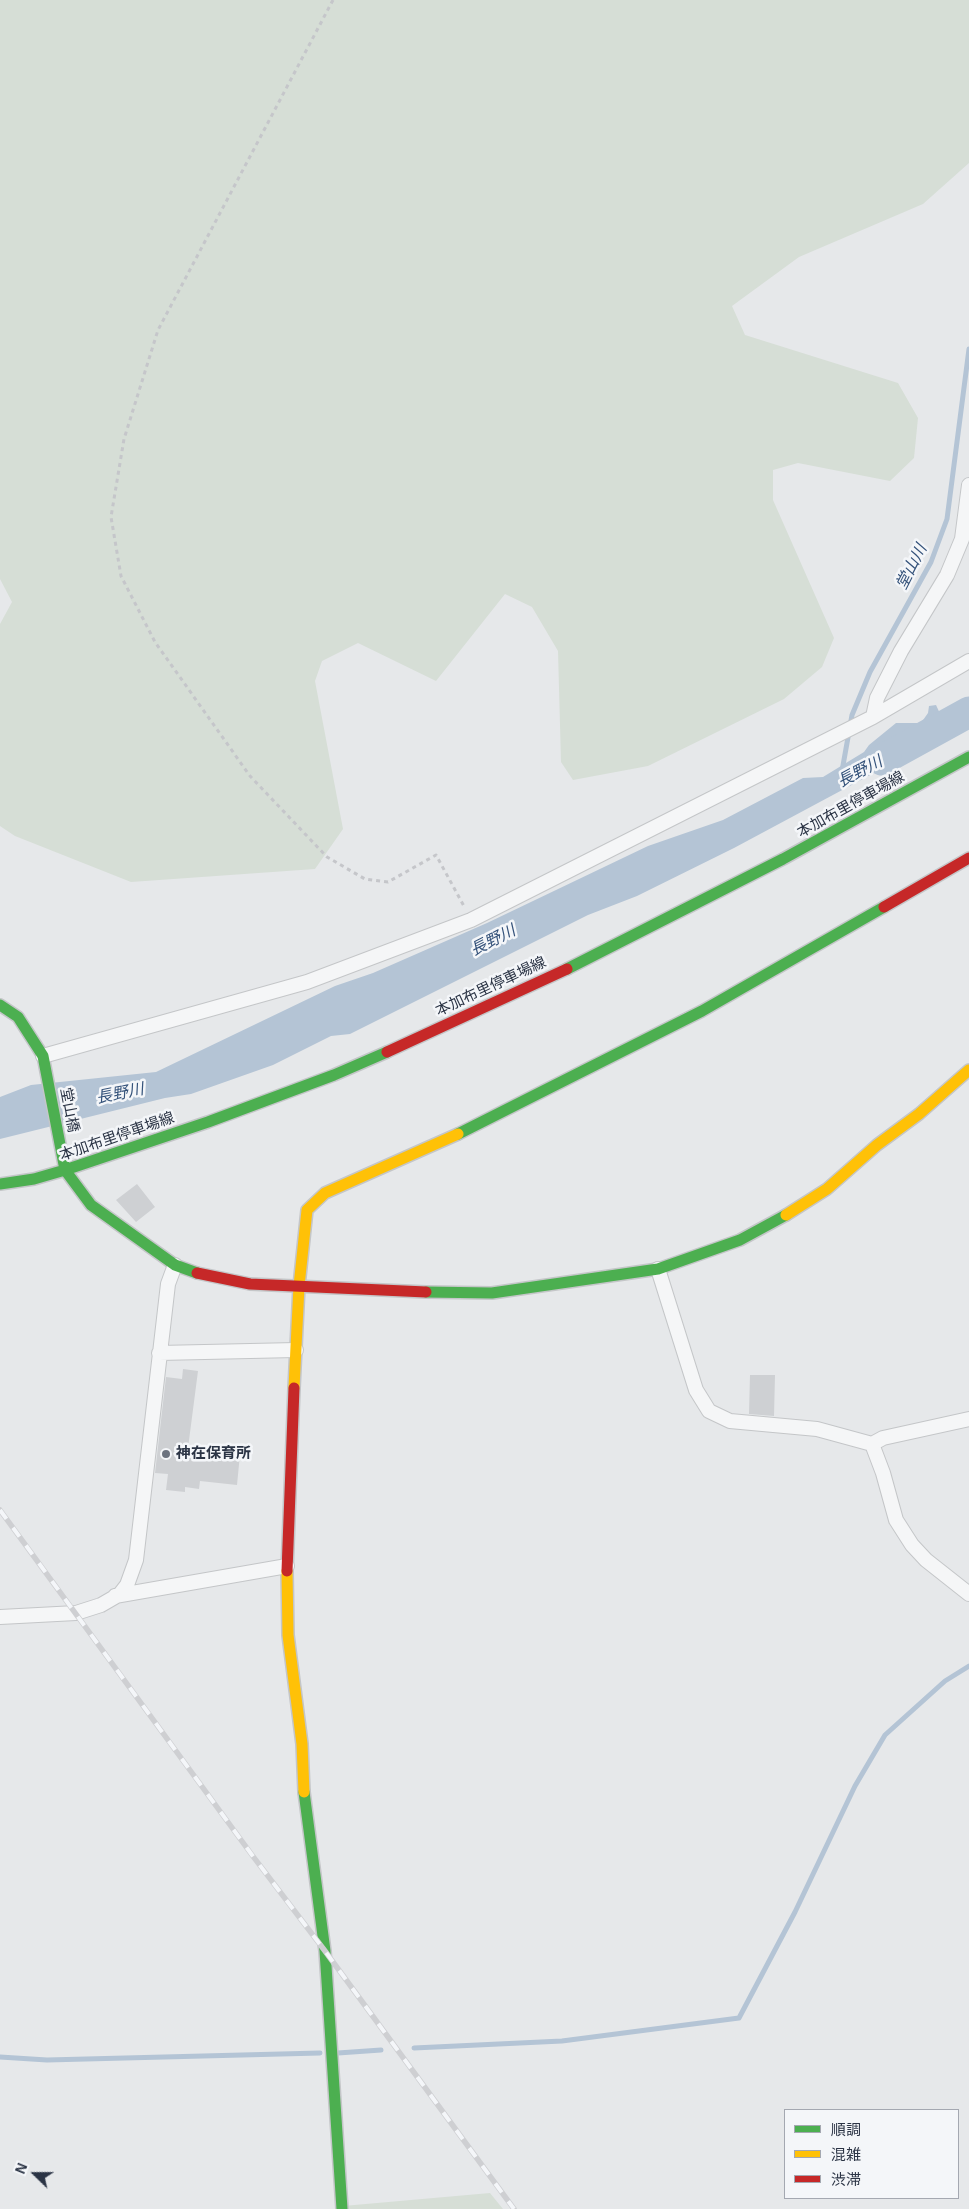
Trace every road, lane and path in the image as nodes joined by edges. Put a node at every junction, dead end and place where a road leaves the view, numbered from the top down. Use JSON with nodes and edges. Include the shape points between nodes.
{"nodes":[{"id":1,"x":333,"y":0,"type":"edge"},
{"id":2,"x":969,"y":485,"type":"edge"},
{"id":3,"x":969,"y":661,"type":"edge"},
{"id":4,"x":873,"y":718,"type":"junction"},
{"id":5,"x":969,"y":757,"type":"edge"},
{"id":6,"x":969,"y":858,"type":"edge"},
{"id":7,"x":471,"y":920,"type":"junction"},
{"id":8,"x":0,"y":1005,"type":"edge"},
{"id":9,"x":43,"y":1056,"type":"junction"},
{"id":10,"x":969,"y":1070,"type":"edge"},
{"id":11,"x":65,"y":1170,"type":"junction"},
{"id":12,"x":0,"y":1184,"type":"edge"},
{"id":13,"x":175,"y":1265,"type":"junction"},
{"id":14,"x":658,"y":1269,"type":"junction"},
{"id":15,"x":299,"y":1286,"type":"junction"},
{"id":16,"x":296,"y":1350,"type":"junction"},
{"id":17,"x":159,"y":1353,"type":"junction"},
{"id":18,"x":969,"y":1419,"type":"edge"},
{"id":19,"x":872,"y":1444,"type":"junction"},
{"id":20,"x":287,"y":1566,"type":"junction"},
{"id":21,"x":969,"y":1594,"type":"edge"},
{"id":22,"x":115,"y":1596,"type":"junction"},
{"id":23,"x":0,"y":1617,"type":"edge"},
{"id":24,"x":342,"y":2209,"type":"edge"}],
"edges":[{"from":1,"to":7,"type":"path","via":[[158,330],[124,439],[111,517],[121,576],[155,642],[250,776],[327,857],[365,880],[388,882],[436,855]]},
{"from":2,"to":4,"type":"street","via":[[962,539],[947,574],[877,698]]},
{"from":3,"to":4,"type":"street"},
{"from":4,"to":7,"type":"street"},
{"from":5,"to":11,"type":"street","name":"本加布里停車場線","via":[[783,859],[594,956],[465,1017],[334,1074],[208,1122]]},
{"from":6,"to":15,"type":"street","via":[[702,1011],[481,1124],[325,1193],[307,1210]]},
{"from":7,"to":9,"type":"street","via":[[307,982]]},
{"from":8,"to":9,"type":"street","via":[[18,1017]]},
{"from":9,"to":11,"type":"street","name":"堂山橋"},
{"from":10,"to":14,"type":"street","via":[[827,1189],[782,1218],[740,1240]]},
{"from":11,"to":12,"type":"street","name":"本加布里停車場線"},
{"from":11,"to":13,"type":"street","via":[[92,1205]]},
{"from":13,"to":15,"type":"street","via":[[201,1275],[250,1284]]},
{"from":13,"to":17,"type":"street","via":[[168,1284]]},
{"from":14,"to":15,"type":"street","via":[[492,1293],[386,1292]]},
{"from":14,"to":19,"type":"street","via":[[696,1390],[709,1410],[730,1421],[818,1429]]},
{"from":15,"to":16,"type":"street"},
{"from":16,"to":17,"type":"street"},
{"from":16,"to":20,"type":"street"},
{"from":17,"to":22,"type":"street","via":[[136,1560],[127,1585]]},
{"from":18,"to":19,"type":"street","via":[[882,1438]]},
{"from":19,"to":21,"type":"street","via":[[896,1520],[906,1537],[926,1560]]},
{"from":20,"to":22,"type":"street"},
{"from":20,"to":24,"type":"street","via":[[288,1635],[302,1744],[305,1806],[326,1951]]},
{"from":22,"to":23,"type":"street","via":[[76,1613]]}]}
